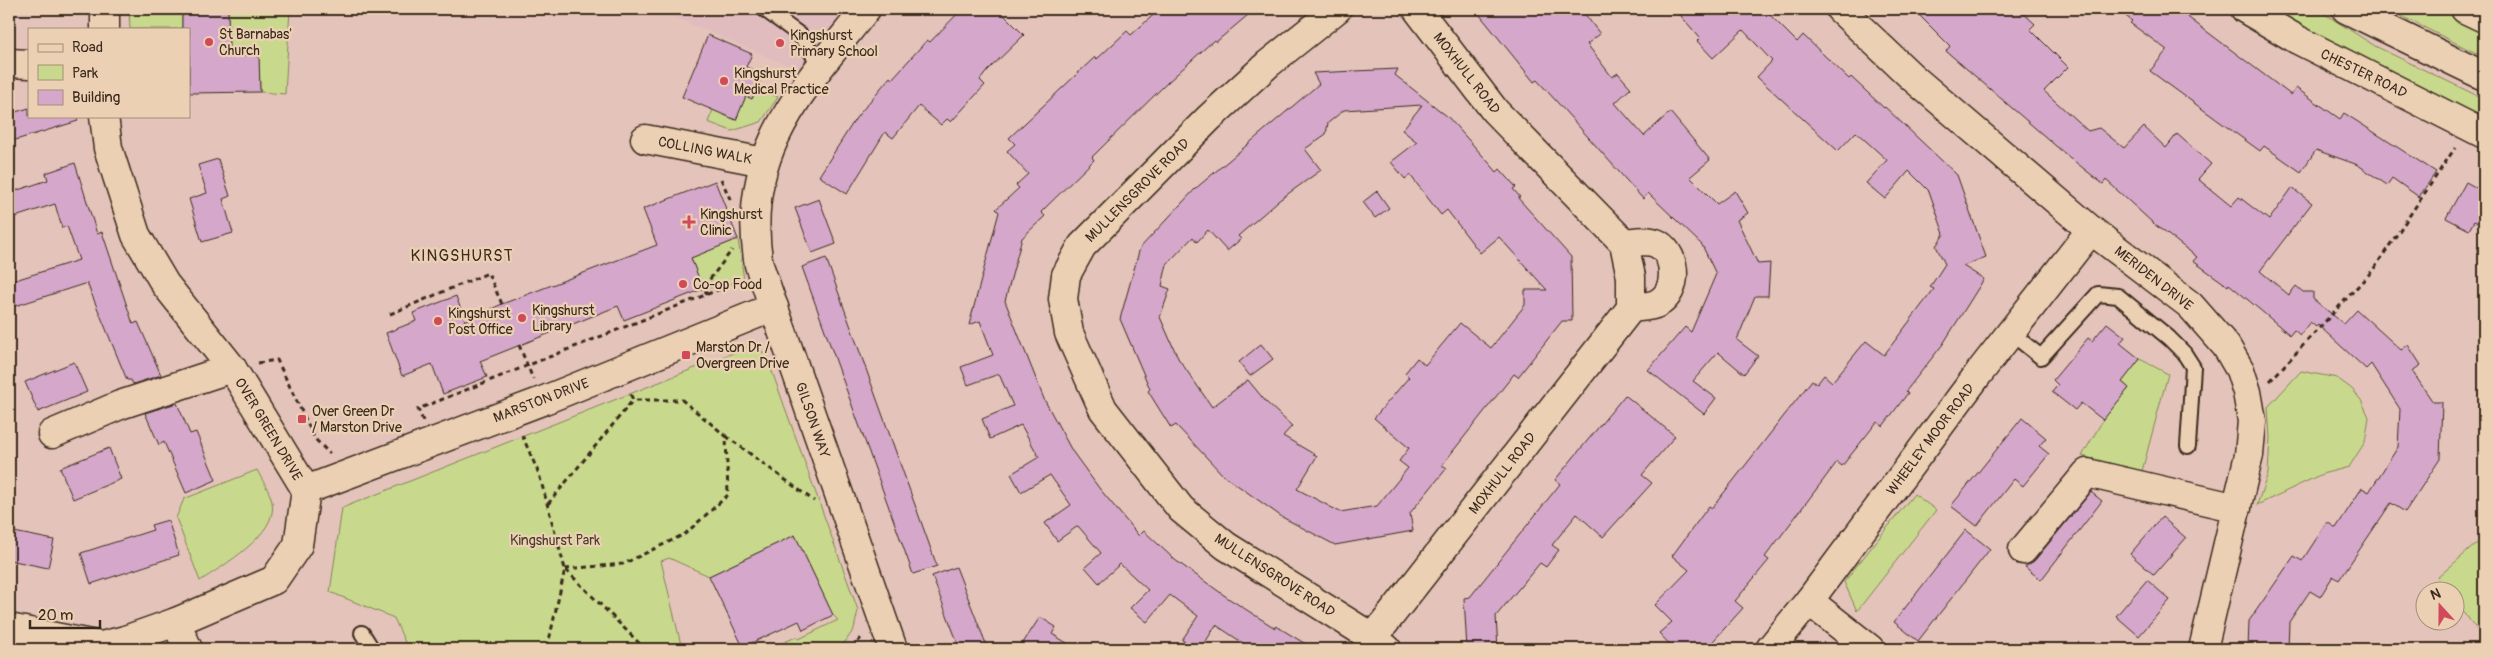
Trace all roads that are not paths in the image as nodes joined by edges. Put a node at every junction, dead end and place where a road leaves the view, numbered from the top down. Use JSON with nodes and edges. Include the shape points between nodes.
{"nodes":[{"id":1,"x":105,"y":9,"type":"edge"},
{"id":2,"x":764,"y":9,"type":"edge"},
{"id":3,"x":866,"y":9,"type":"edge"},
{"id":4,"x":1337,"y":9,"type":"edge"},
{"id":5,"x":1417,"y":9,"type":"edge"},
{"id":6,"x":1840,"y":9,"type":"edge"},
{"id":7,"x":2245,"y":9,"type":"edge"},
{"id":8,"x":2346,"y":9,"type":"edge"},
{"id":9,"x":2464,"y":9,"type":"edge"},
{"id":10,"x":2484,"y":18,"type":"edge"},
{"id":11,"x":105,"y":28,"type":"edge"},
{"id":12,"x":9,"y":64,"type":"edge"},
{"id":13,"x":28,"y":64,"type":"edge"},
{"id":14,"x":821,"y":67,"type":"junction"},
{"id":15,"x":2484,"y":76,"type":"edge"},
{"id":16,"x":104,"y":118,"type":"edge"},
{"id":17,"x":2477,"y":130,"type":"edge"},
{"id":18,"x":645,"y":139,"type":"dead end"},
{"id":19,"x":764,"y":162,"type":"junction"},
{"id":20,"x":2091,"y":230,"type":"junction"},
{"id":21,"x":1624,"y":243,"type":"junction"},
{"id":22,"x":774,"y":308,"type":"junction"},
{"id":23,"x":1631,"y":308,"type":"junction"},
{"id":24,"x":2011,"y":333,"type":"junction"},
{"id":25,"x":244,"y":366,"type":"junction"},
{"id":26,"x":52,"y":434,"type":"dead end"},
{"id":27,"x":2188,"y":446,"type":"dead end"},
{"id":28,"x":306,"y":490,"type":"junction"},
{"id":29,"x":2237,"y":508,"type":"junction"},
{"id":30,"x":2024,"y":550,"type":"dead end"},
{"id":31,"x":1809,"y":601,"type":"junction"},
{"id":32,"x":176,"y":622,"type":"junction"},
{"id":33,"x":9,"y":628,"type":"edge"},
{"id":34,"x":362,"y":633,"type":"dead end"},
{"id":35,"x":1380,"y":643,"type":"edge"},
{"id":36,"x":891,"y":648,"type":"edge"},
{"id":37,"x":188,"y":649,"type":"edge"},
{"id":38,"x":372,"y":649,"type":"edge"},
{"id":39,"x":1770,"y":649,"type":"edge"},
{"id":40,"x":1870,"y":649,"type":"edge"},
{"id":41,"x":2202,"y":649,"type":"edge"}],
"edges":[{"from":1,"to":11,"type":"street"},
{"from":2,"to":14,"type":"lane","via":[[800,35]]},
{"from":3,"to":14,"type":"street","name":"GILSON WAY"},
{"from":4,"to":35,"type":"street","name":"MULLENSGROVE ROAD","via":[[1268,64],[1208,118],[1082,246],[1066,275],[1063,298],[1069,333],[1103,409],[1181,509],[1226,546]]},
{"from":5,"to":21,"type":"street","name":"MOXHULL ROAD","via":[[1495,111]]},
{"from":6,"to":20,"type":"street","name":"MERIDEN DRIVE","via":[[1912,77]]},
{"from":7,"to":17,"type":"street","name":"CHESTER ROAD","via":[[2298,40]]},
{"from":8,"to":15,"type":"street"},
{"from":9,"to":10,"type":"street"},
{"from":12,"to":13,"type":"street"},
{"from":14,"to":19,"type":"street","name":"GILSON WAY","via":[[774,136]]},
{"from":16,"to":25,"type":"street","name":"OVER GREEN DRIVE","via":[[108,148],[136,235],[165,284]]},
{"from":18,"to":19,"type":"street","name":"COLLING WALK"},
{"from":19,"to":22,"type":"street","name":"GILSON WAY","via":[[758,196],[756,244],[759,265]]},
{"from":20,"to":24,"type":"street","name":"WHEELEY MOOR ROAD"},
{"from":20,"to":29,"type":"street","name":"MERIDEN DRIVE","via":[[2190,305],[2211,327],[2240,370],[2252,421],[2249,455]]},
{"from":21,"to":23,"type":"street","via":[[1631,277]]},
{"from":21,"to":23,"type":"street","via":[[1657,243],[1666,250],[1674,268],[1668,295],[1657,304]]},
{"from":22,"to":28,"type":"street","name":"MARSTON DRIVE","via":[[542,401]]},
{"from":22,"to":36,"type":"street","name":"GILSON WAY"},
{"from":23,"to":35,"type":"street","name":"MOXHULL ROAD"},
{"from":24,"to":27,"type":"lane","via":[[2041,357],[2098,294],[2118,296],[2170,338],[2193,367]]},
{"from":24,"to":31,"type":"street","name":"WHEELEY MOOR ROAD"},
{"from":25,"to":26,"type":"street","via":[[120,405]]},
{"from":25,"to":28,"type":"street","name":"OVER GREEN DRIVE"},
{"from":28,"to":32,"type":"street","name":"OVER GREEN DRIVE","via":[[298,545],[274,580]]},
{"from":29,"to":30,"type":"street","via":[[2087,473]]},
{"from":29,"to":41,"type":"street","name":"MERIDEN DRIVE"},
{"from":31,"to":39,"type":"street","name":"WHEELEY MOOR ROAD"},
{"from":31,"to":40,"type":"street"},
{"from":32,"to":33,"type":"street","name":"OVER GREEN DRIVE","via":[[101,646]]},
{"from":32,"to":37,"type":"street"},
{"from":34,"to":38,"type":"lane"}]}
